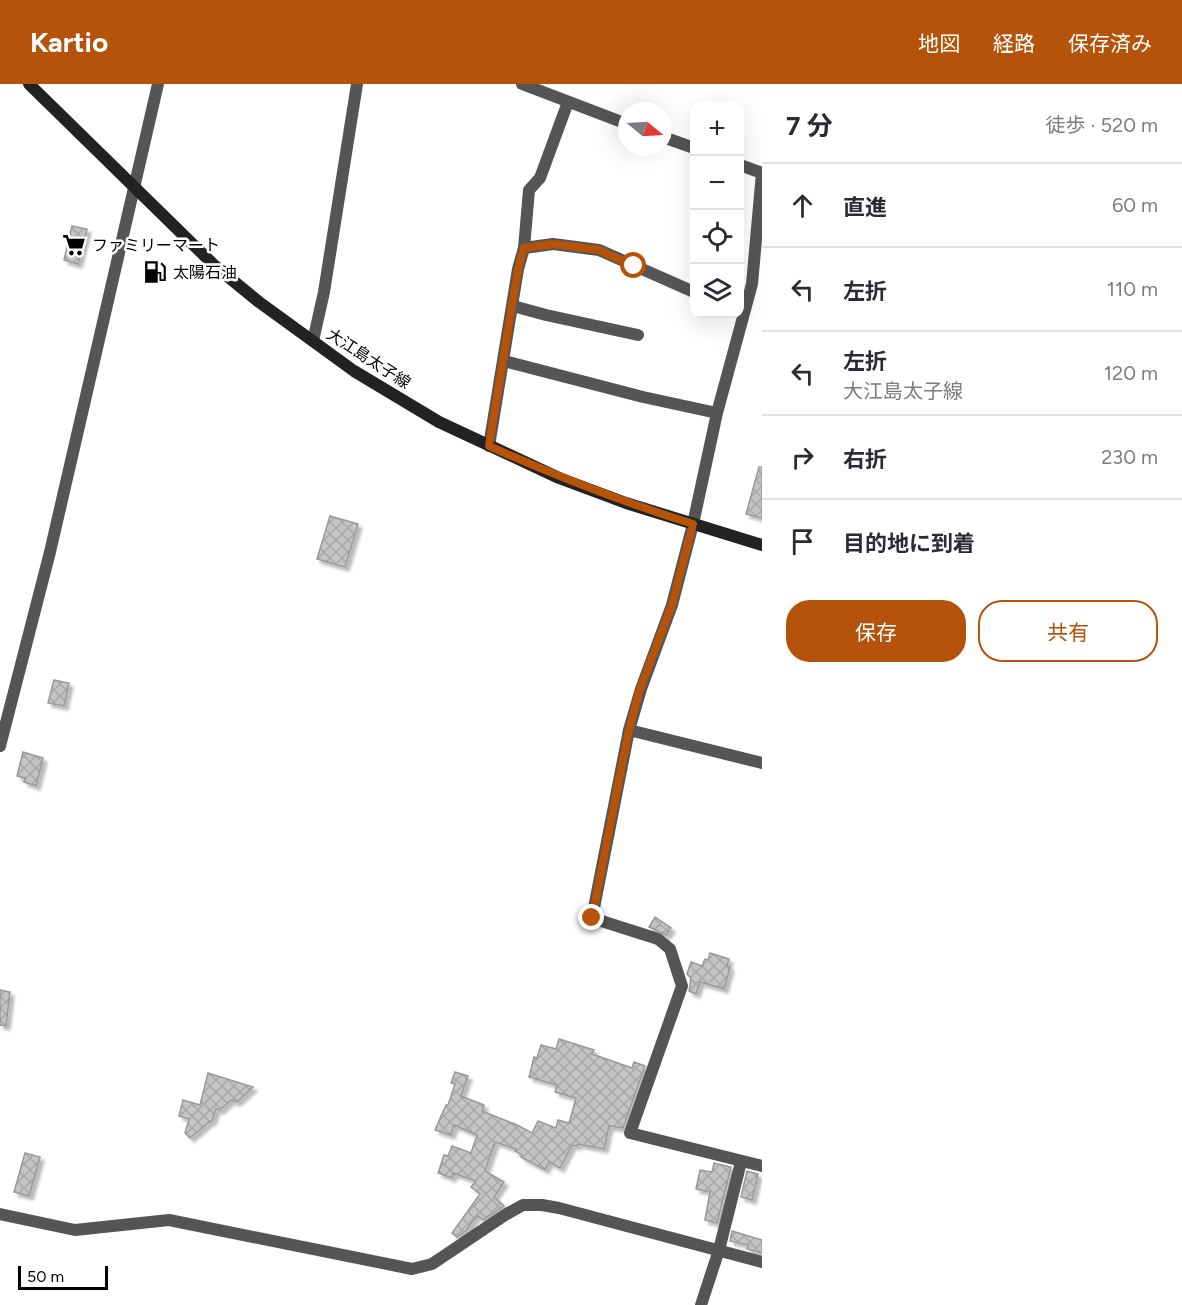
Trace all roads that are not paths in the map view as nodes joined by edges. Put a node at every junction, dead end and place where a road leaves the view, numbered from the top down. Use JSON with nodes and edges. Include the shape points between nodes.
{"nodes":[{"id":1,"x":30,"y":84,"type":"edge"},
{"id":2,"x":158,"y":84,"type":"edge"},
{"id":3,"x":357,"y":84,"type":"edge"},
{"id":4,"x":522,"y":84,"type":"edge"},
{"id":5,"x":539,"y":86,"type":"edge"},
{"id":6,"x":568,"y":102,"type":"junction"},
{"id":7,"x":618,"y":121,"type":"edge"},
{"id":8,"x":672,"y":140,"type":"edge"},
{"id":9,"x":690,"y":147,"type":"edge"},
{"id":10,"x":744,"y":166,"type":"edge"},
{"id":11,"x":762,"y":173,"type":"edge"},
{"id":12,"x":133,"y":187,"type":"junction"},
{"id":13,"x":524,"y":248,"type":"junction"},
{"id":14,"x":690,"y":290,"type":"edge"},
{"id":15,"x":513,"y":306,"type":"junction"},
{"id":16,"x":744,"y":306,"type":"edge"},
{"id":17,"x":741,"y":318,"type":"edge"},
{"id":18,"x":638,"y":335,"type":"dead end"},
{"id":19,"x":313,"y":341,"type":"junction"},
{"id":20,"x":504,"y":362,"type":"junction"},
{"id":21,"x":717,"y":413,"type":"junction"},
{"id":22,"x":489,"y":446,"type":"junction"},
{"id":23,"x":693,"y":524,"type":"junction"},
{"id":24,"x":762,"y":545,"type":"edge"},
{"id":25,"x":629,"y":730,"type":"junction"},
{"id":26,"x":0,"y":746,"type":"edge"},
{"id":27,"x":762,"y":763,"type":"edge"},
{"id":28,"x":741,"y":1162,"type":"junction"},
{"id":29,"x":762,"y":1166,"type":"edge"},
{"id":30,"x":0,"y":1214,"type":"edge"},
{"id":31,"x":719,"y":1250,"type":"junction"},
{"id":32,"x":762,"y":1262,"type":"edge"},
{"id":33,"x":701,"y":1305,"type":"edge"}],
"edges":[{"from":1,"to":12,"type":"main road","name":"大江島太子線"},
{"from":2,"to":12,"type":"street"},
{"from":3,"to":19,"type":"street"},
{"from":4,"to":5,"type":"street"},
{"from":5,"to":6,"type":"street"},
{"from":6,"to":7,"type":"street"},
{"from":6,"to":13,"type":"street","via":[[540,178],[529,190]]},
{"from":8,"to":9,"type":"street"},
{"from":10,"to":11,"type":"street"},
{"from":11,"to":16,"type":"street","via":[[752,284]]},
{"from":12,"to":19,"type":"main road","name":"大江島太子線","via":[[215,266]]},
{"from":12,"to":26,"type":"street","via":[[50,552]]},
{"from":13,"to":14,"type":"street","via":[[553,244],[599,250]]},
{"from":13,"to":15,"type":"street"},
{"from":15,"to":18,"type":"street"},
{"from":15,"to":20,"type":"street"},
{"from":17,"to":21,"type":"street"},
{"from":19,"to":22,"type":"main road","name":"大江島太子線","via":[[354,371],[439,422]]},
{"from":20,"to":21,"type":"street"},
{"from":20,"to":22,"type":"street"},
{"from":21,"to":23,"type":"street"},
{"from":22,"to":23,"type":"main road","name":"大江島太子線","via":[[560,478]]},
{"from":23,"to":24,"type":"main road","name":"大江島太子線"},
{"from":23,"to":25,"type":"street","via":[[672,605]]},
{"from":25,"to":27,"type":"street"},
{"from":25,"to":28,"type":"street","via":[[592,918],[658,939],[669,949],[682,986],[630,1133]]},
{"from":28,"to":29,"type":"street"},
{"from":28,"to":31,"type":"street"},
{"from":30,"to":31,"type":"street","via":[[75,1230],[169,1220],[412,1269],[432,1264],[523,1205],[542,1205]]},
{"from":31,"to":32,"type":"street"},
{"from":31,"to":33,"type":"street"}]}
